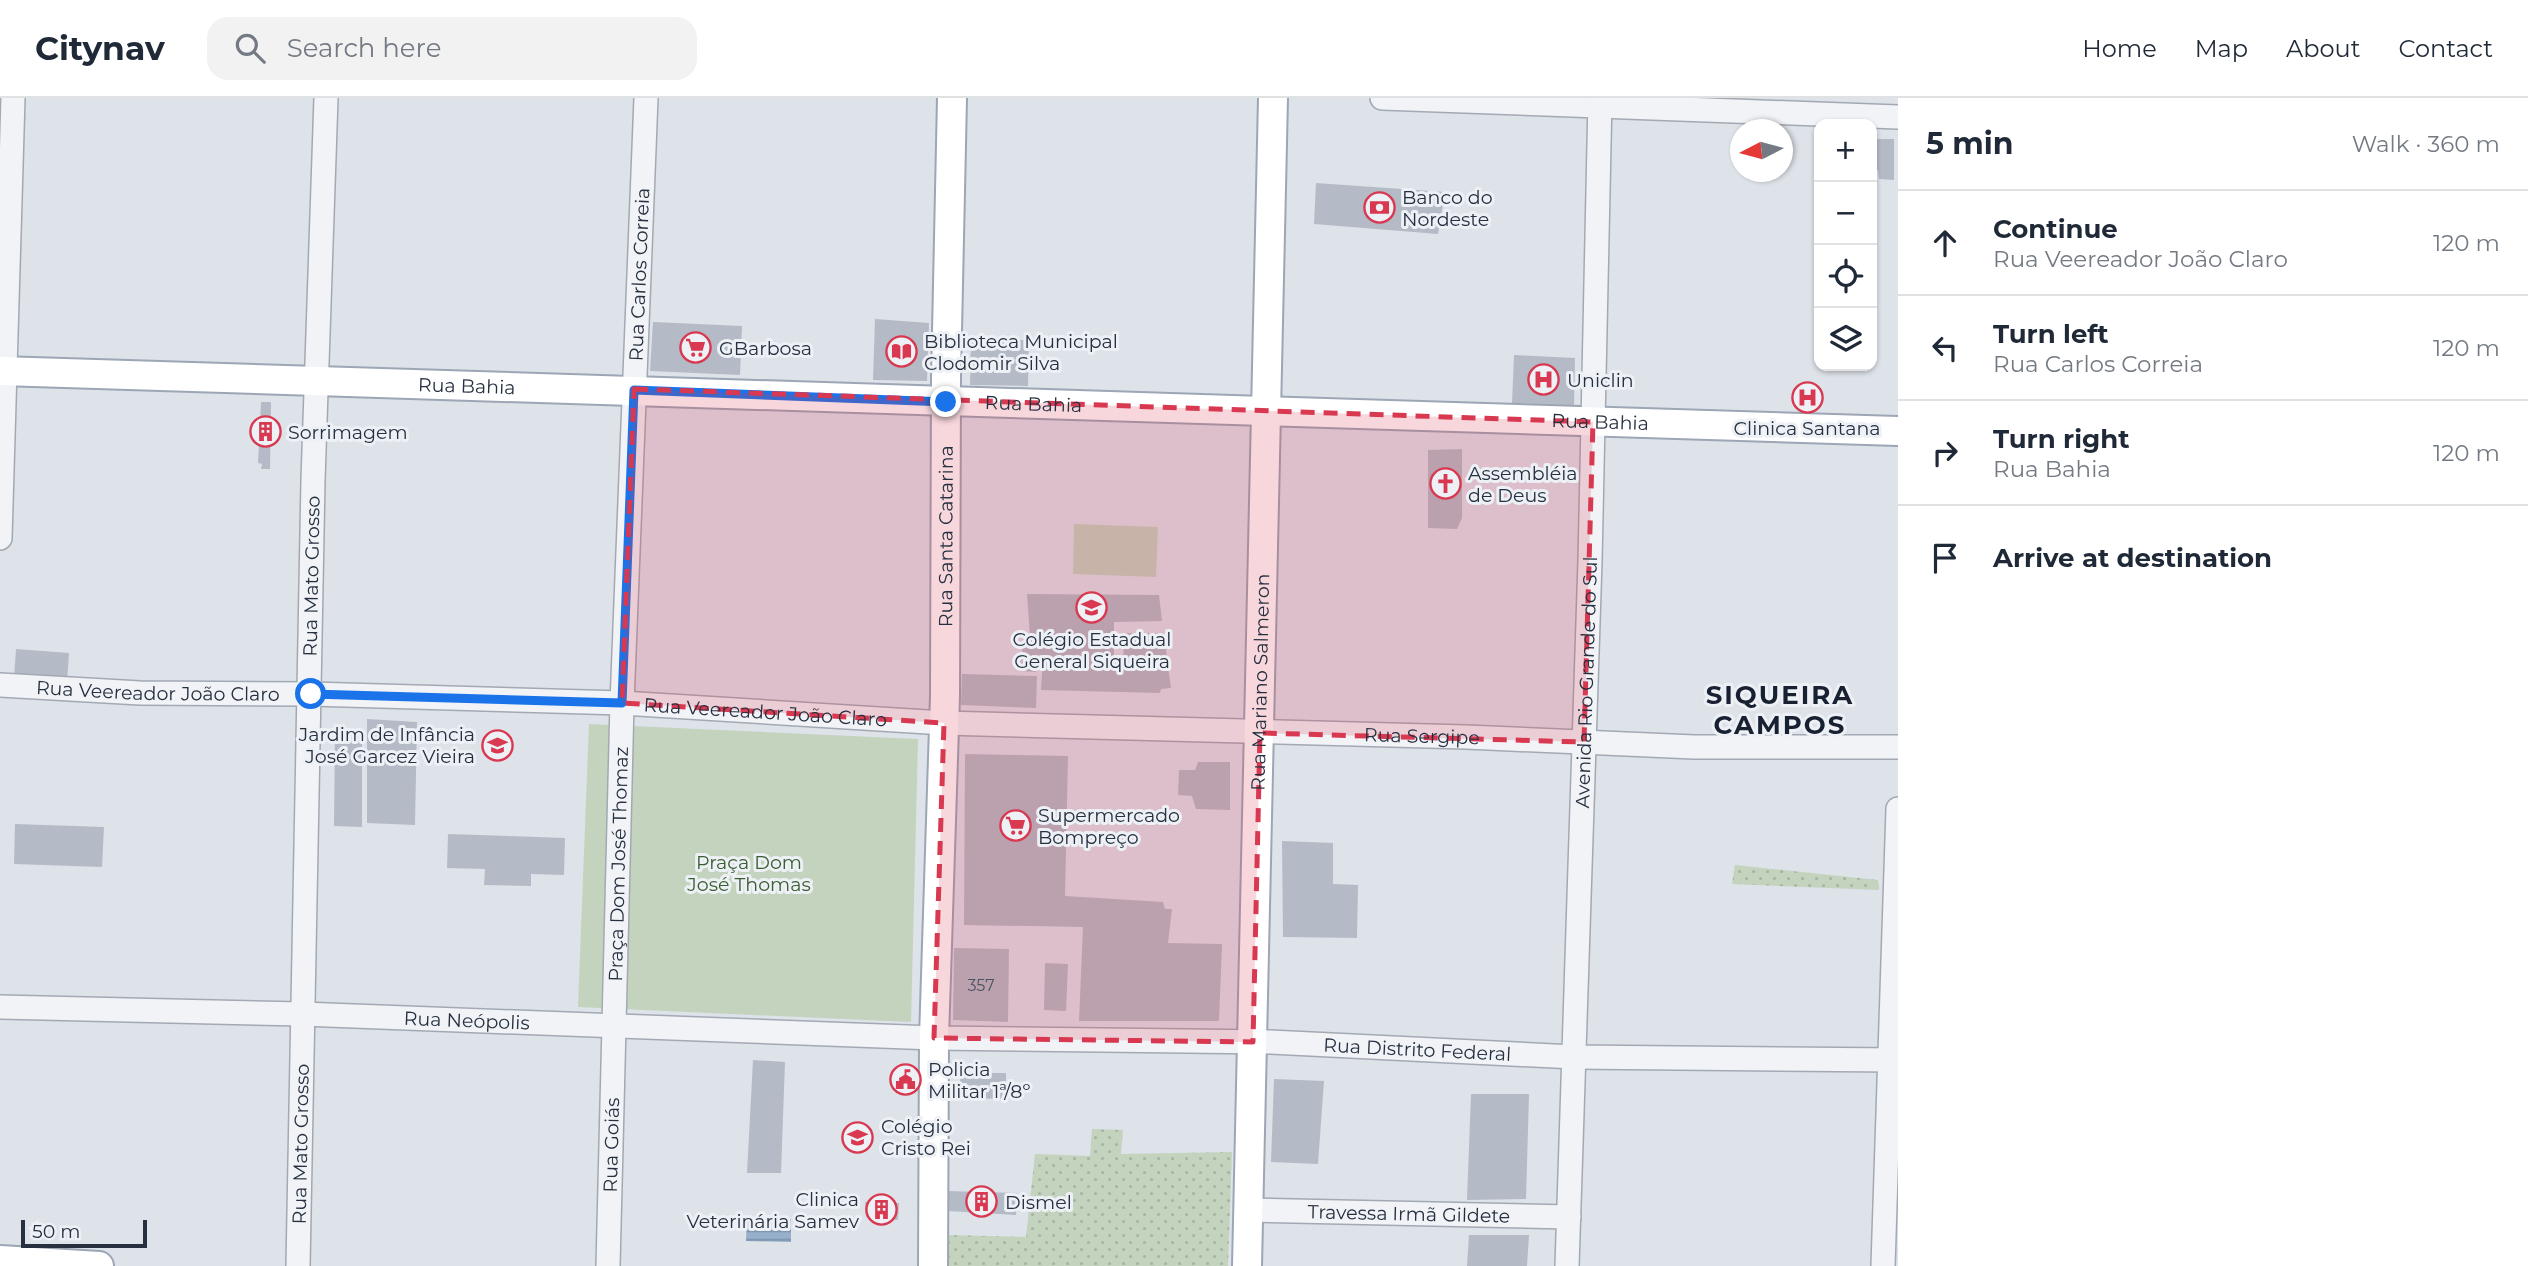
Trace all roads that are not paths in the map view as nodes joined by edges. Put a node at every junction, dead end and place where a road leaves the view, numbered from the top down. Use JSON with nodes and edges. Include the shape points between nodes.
{"nodes":[{"id":1,"x":13,"y":98,"type":"edge"},
{"id":2,"x":326,"y":98,"type":"edge"},
{"id":3,"x":646,"y":98,"type":"edge"},
{"id":4,"x":952,"y":98,"type":"edge"},
{"id":5,"x":1273,"y":98,"type":"edge"},
{"id":6,"x":1382,"y":98,"type":"edge"},
{"id":7,"x":1600,"y":101,"type":"edge"},
{"id":8,"x":1898,"y":117,"type":"edge"},
{"id":9,"x":2,"y":371,"type":"edge"},
{"id":10,"x":316,"y":380,"type":"junction"},
{"id":11,"x":634,"y":390,"type":"junction"},
{"id":12,"x":946,"y":402,"type":"junction"},
{"id":13,"x":1268,"y":409,"type":"junction"},
{"id":14,"x":1593,"y":422,"type":"junction"},
{"id":15,"x":1898,"y":430,"type":"edge"},
{"id":16,"x":0,"y":538,"type":"edge"},
{"id":17,"x":0,"y":685,"type":"edge"},
{"id":18,"x":311,"y":694,"type":"junction"},
{"id":19,"x":622,"y":703,"type":"junction"},
{"id":20,"x":944,"y":723,"type":"junction"},
{"id":21,"x":1261,"y":733,"type":"junction"},
{"id":22,"x":1584,"y":742,"type":"junction"},
{"id":23,"x":1898,"y":747,"type":"edge"},
{"id":24,"x":1898,"y":810,"type":"edge"},
{"id":25,"x":0,"y":1007,"type":"edge"},
{"id":26,"x":303,"y":1014,"type":"junction"},
{"id":27,"x":612,"y":1026,"type":"junction"},
{"id":28,"x":934,"y":1038,"type":"junction"},
{"id":29,"x":1253,"y":1042,"type":"junction"},
{"id":30,"x":1574,"y":1056,"type":"junction"},
{"id":31,"x":1894,"y":1060,"type":"edge"},
{"id":32,"x":1248,"y":1209,"type":"junction"},
{"id":33,"x":1569,"y":1217,"type":"junction"},
{"id":34,"x":0,"y":1260,"type":"edge"},
{"id":35,"x":88,"y":1266,"type":"edge"},
{"id":36,"x":298,"y":1266,"type":"edge"},
{"id":37,"x":608,"y":1266,"type":"edge"},
{"id":38,"x":933,"y":1266,"type":"edge"},
{"id":39,"x":1247,"y":1266,"type":"edge"},
{"id":40,"x":1567,"y":1266,"type":"edge"},
{"id":41,"x":1883,"y":1266,"type":"edge"}],
"edges":[{"from":1,"to":9,"type":"street"},
{"from":2,"to":10,"type":"street","name":"Rua Mato Grosso"},
{"from":3,"to":11,"type":"street","name":"Rua Carlos Correia"},
{"from":4,"to":12,"type":"main road","name":"Rua Santa Catarina"},
{"from":5,"to":13,"type":"main road","name":"Rua Mariano Salmeron"},
{"from":6,"to":7,"type":"street"},
{"from":7,"to":8,"type":"street"},
{"from":7,"to":14,"type":"street","name":"Avenida Rio Grande do Sul"},
{"from":9,"to":10,"type":"main road","name":"Rua Bahia"},
{"from":9,"to":16,"type":"street"},
{"from":10,"to":11,"type":"main road","name":"Rua Bahia"},
{"from":10,"to":18,"type":"street","name":"Rua Mato Grosso"},
{"from":11,"to":12,"type":"main road","name":"Rua Bahia"},
{"from":11,"to":19,"type":"street","name":"Rua Carlos Correia"},
{"from":12,"to":13,"type":"main road","name":"Rua Bahia"},
{"from":12,"to":20,"type":"main road","name":"Rua Santa Catarina"},
{"from":13,"to":14,"type":"main road","name":"Rua Bahia"},
{"from":13,"to":21,"type":"main road","name":"Rua Mariano Salmeron"},
{"from":14,"to":15,"type":"main road","name":"Rua Bahia"},
{"from":14,"to":22,"type":"street","name":"Avenida Rio Grande do Sul"},
{"from":17,"to":18,"type":"street","name":"Rua Veereador João Claro","via":[[140,693]]},
{"from":18,"to":19,"type":"street","name":"Rua Veereador João Claro"},
{"from":18,"to":26,"type":"street","name":"Rua Mato Grosso"},
{"from":19,"to":20,"type":"street","name":"Rua Veereador João Claro"},
{"from":19,"to":27,"type":"street","name":"Praça Dom José Thomaz"},
{"from":20,"to":21,"type":"street","name":"Rua Sergipe"},
{"from":20,"to":28,"type":"main road","name":"Rua Santa Catarina"},
{"from":21,"to":22,"type":"street","name":"Rua Sergipe"},
{"from":21,"to":29,"type":"main road","name":"Rua Mariano Salmeron"},
{"from":22,"to":23,"type":"street","name":"Rua Sergipe"},
{"from":22,"to":30,"type":"street","name":"Avenida Rio Grande do Sul"},
{"from":24,"to":31,"type":"street"},
{"from":25,"to":26,"type":"street","name":"Rua Neópolis"},
{"from":26,"to":27,"type":"street","name":"Rua Neópolis"},
{"from":26,"to":36,"type":"street","name":"Rua Mato Grosso"},
{"from":27,"to":28,"type":"street","name":"Rua Neópolis"},
{"from":27,"to":37,"type":"street","name":"Rua Goiás"},
{"from":28,"to":29,"type":"street","name":"Rua Distrito Federal"},
{"from":28,"to":38,"type":"main road","name":"Rua Santa Catarina"},
{"from":29,"to":30,"type":"street","name":"Rua Distrito Federal"},
{"from":29,"to":32,"type":"main road","name":"Rua Mariano Salmeron"},
{"from":30,"to":31,"type":"street","name":"Rua Distrito Federal"},
{"from":30,"to":33,"type":"street","name":"Avenida Rio Grande do Sul"},
{"from":31,"to":41,"type":"street"},
{"from":32,"to":33,"type":"street","name":"Travessa Irmã Gildete"},
{"from":32,"to":39,"type":"main road","name":"Rua Mariano Salmeron"},
{"from":33,"to":40,"type":"street","name":"Avenida Rio Grande do Sul"},
{"from":34,"to":35,"type":"main road"}]}
